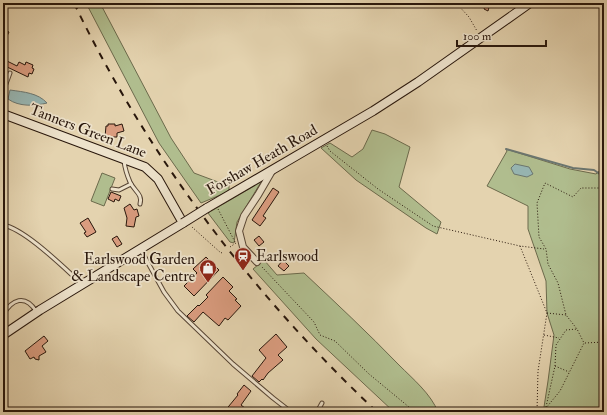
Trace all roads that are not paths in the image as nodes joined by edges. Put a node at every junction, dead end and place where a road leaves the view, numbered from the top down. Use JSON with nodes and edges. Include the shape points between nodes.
{"nodes":[{"id":1,"x":530,"y":3,"type":"edge"},
{"id":2,"x":10,"y":73,"type":"dead end"},
{"id":3,"x":3,"y":79,"type":"edge"},
{"id":4,"x":7,"y":81,"type":"junction"},
{"id":5,"x":3,"y":92,"type":"edge"},
{"id":6,"x":3,"y":114,"type":"edge"},
{"id":7,"x":124,"y":159,"type":"junction"},
{"id":8,"x":273,"y":169,"type":"junction"},
{"id":9,"x":131,"y":184,"type":"junction"},
{"id":10,"x":112,"y":189,"type":"dead end"},
{"id":11,"x":140,"y":204,"type":"dead end"},
{"id":12,"x":186,"y":223,"type":"junction"},
{"id":13,"x":3,"y":224,"type":"edge"},
{"id":14,"x":140,"y":249,"type":"junction"},
{"id":15,"x":257,"y":262,"type":"road end"},
{"id":16,"x":82,"y":284,"type":"junction"},
{"id":17,"x":37,"y":313,"type":"junction"},
{"id":18,"x":3,"y":315,"type":"edge"},
{"id":19,"x":5,"y":330,"type":"edge"},
{"id":20,"x":322,"y":403,"type":"dead end"},
{"id":21,"x":291,"y":412,"type":"edge"},
{"id":22,"x":317,"y":412,"type":"edge"}],
"edges":[{"from":1,"to":8,"type":"street","name":"Forshaw Heath Road","via":[[418,82]]},
{"from":2,"to":4,"type":"lane"},
{"from":3,"to":4,"type":"lane"},
{"from":4,"to":5,"type":"lane"},
{"from":6,"to":7,"type":"street","name":"Tanners Green Lane"},
{"from":7,"to":9,"type":"lane","via":[[125,170]]},
{"from":7,"to":12,"type":"street","name":"Tanners Green Lane","via":[[145,167],[154,174]]},
{"from":8,"to":12,"type":"street","name":"Forshaw Heath Road","bridge":true},
{"from":8,"to":15,"type":"street","via":[[244,216],[238,231],[243,247]]},
{"from":9,"to":10,"type":"lane","via":[[119,190]]},
{"from":9,"to":11,"type":"lane","via":[[140,194]]},
{"from":12,"to":14,"type":"street","name":"Forshaw Heath Road"},
{"from":13,"to":16,"type":"lane","via":[[30,239]]},
{"from":14,"to":16,"type":"street","name":"Forshaw Heath Road"},
{"from":14,"to":21,"type":"lane","via":[[164,292],[178,311],[233,364]]},
{"from":16,"to":17,"type":"street","name":"Forshaw Heath Road"},
{"from":17,"to":18,"type":"lane","via":[[28,302],[22,300],[14,303]]},
{"from":17,"to":19,"type":"street","name":"Forshaw Heath Road"},
{"from":20,"to":22,"type":"lane"}]}
